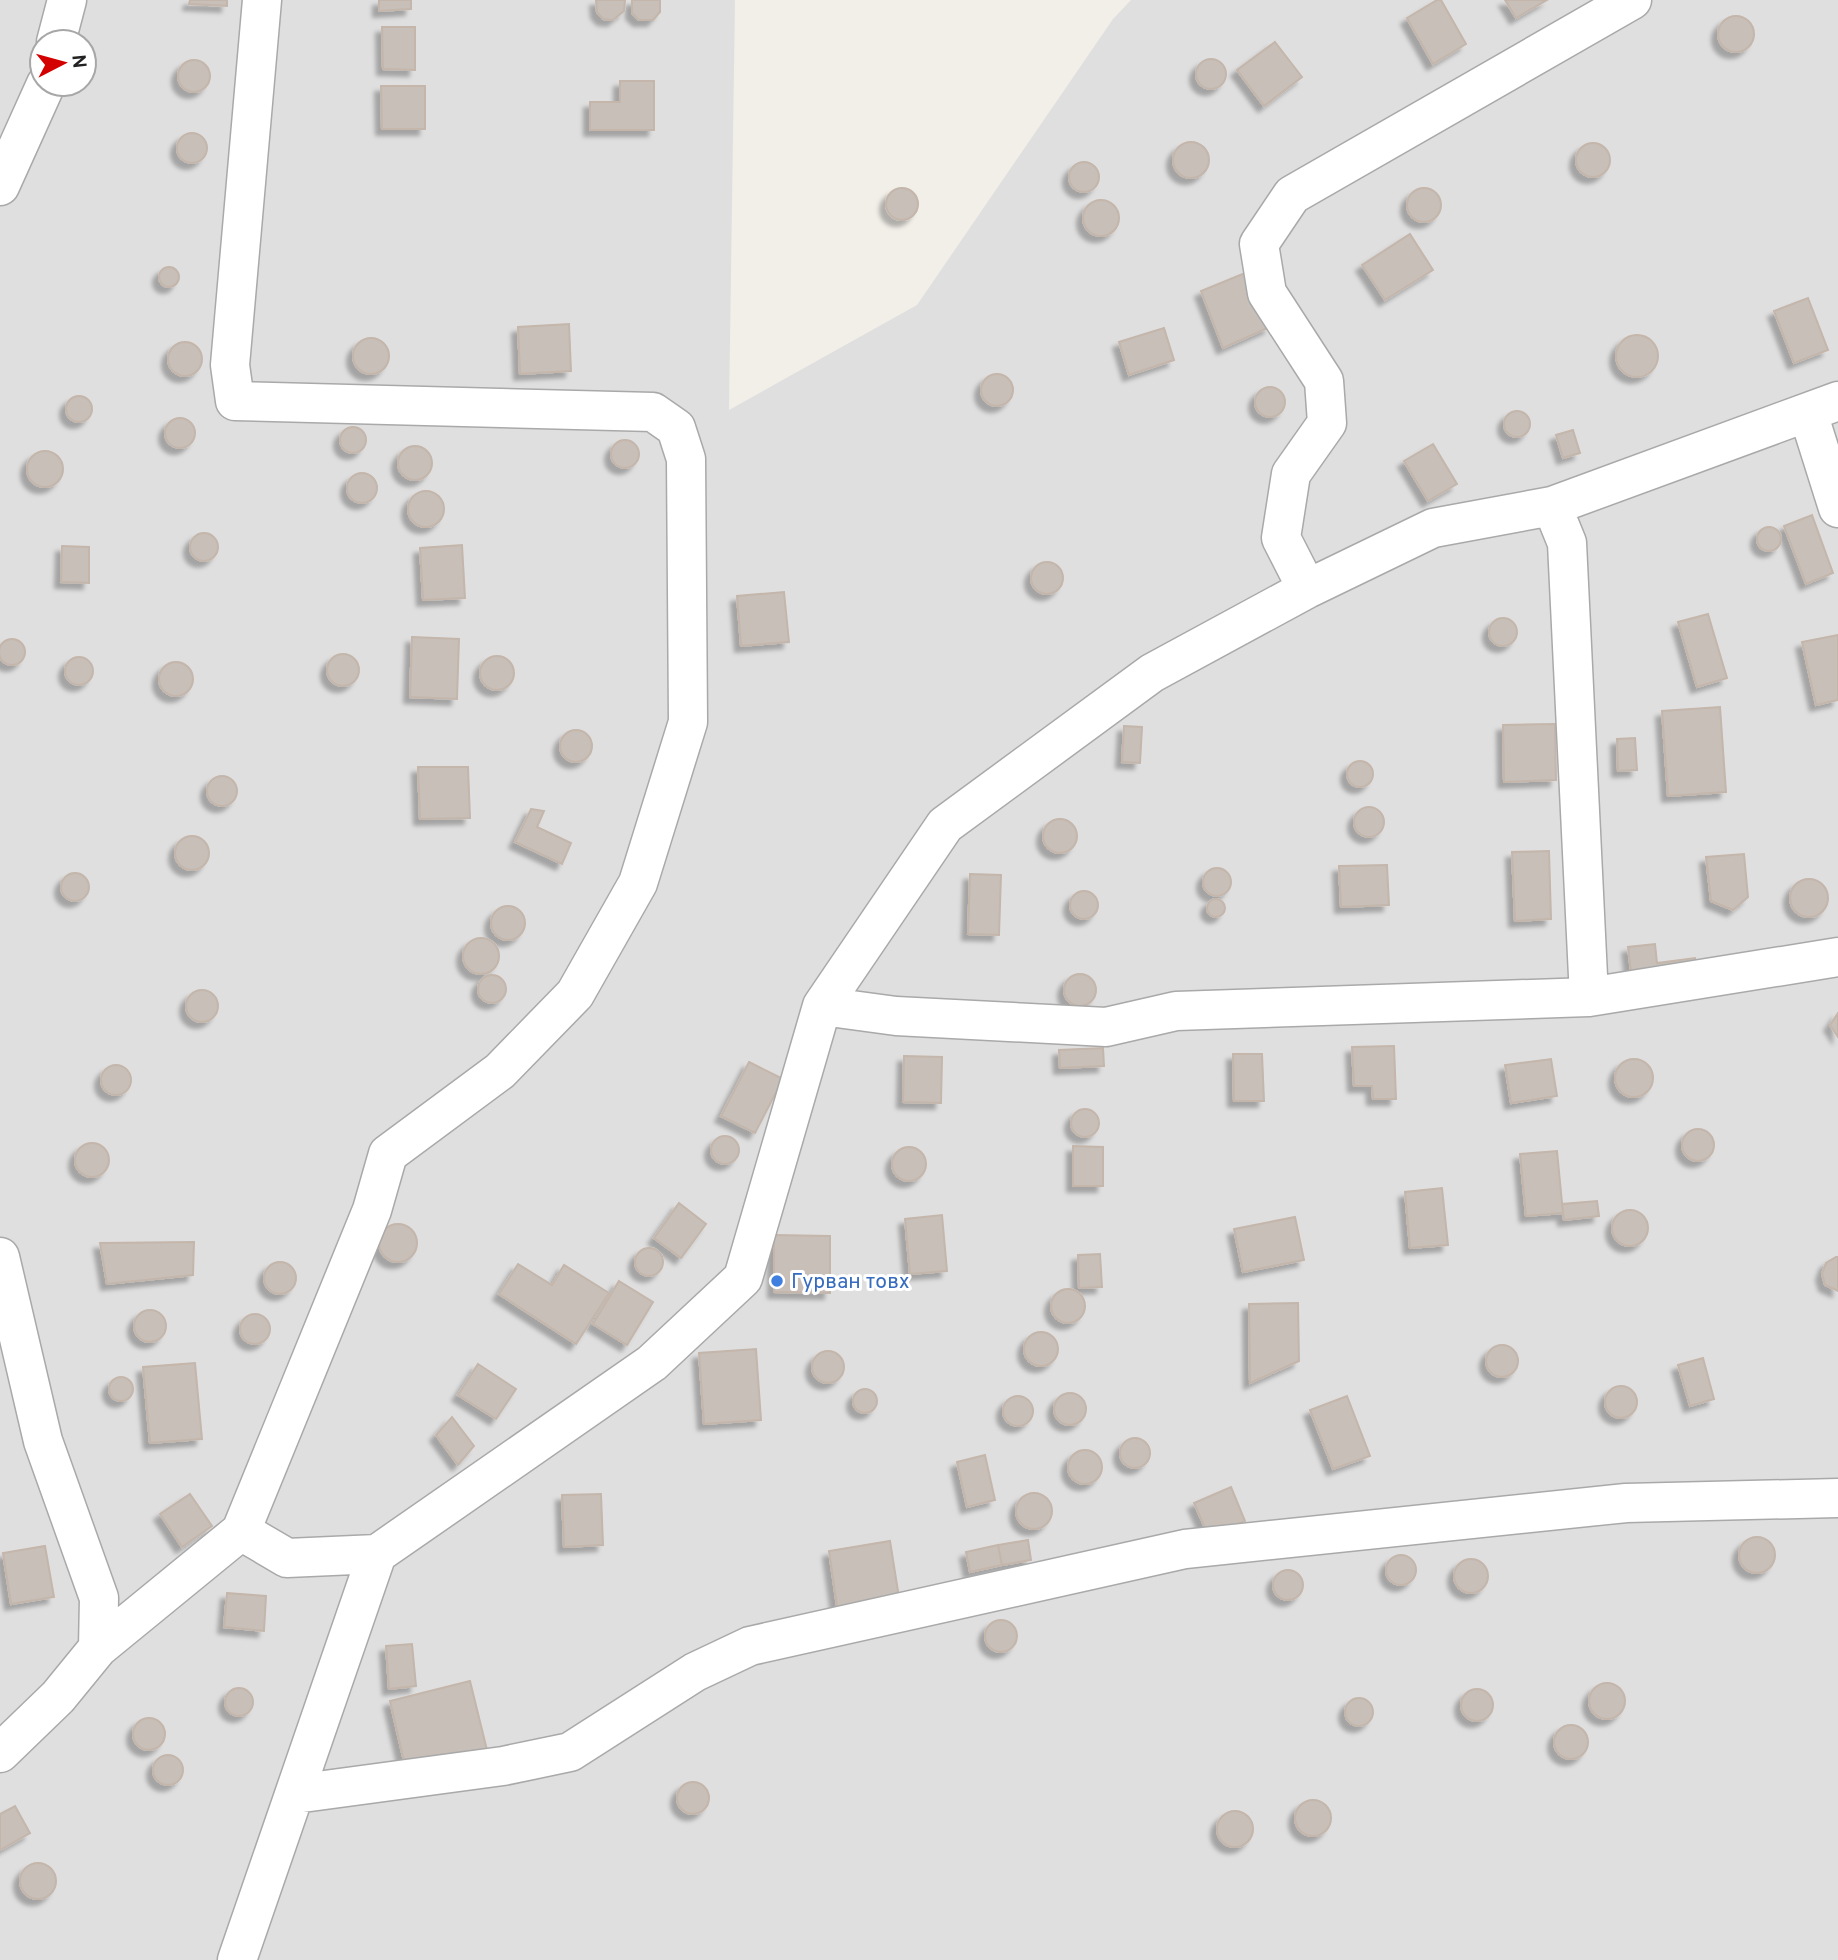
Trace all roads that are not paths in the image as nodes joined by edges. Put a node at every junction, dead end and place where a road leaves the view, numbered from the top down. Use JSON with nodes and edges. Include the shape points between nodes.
{"nodes":[{"id":1,"x":67,"y":0,"type":"edge"},
{"id":2,"x":262,"y":0,"type":"edge"},
{"id":3,"x":1632,"y":0,"type":"edge"},
{"id":4,"x":60,"y":28,"type":"edge"},
{"id":5,"x":40,"y":98,"type":"edge"},
{"id":6,"x":0,"y":186,"type":"edge"},
{"id":7,"x":1823,"y":407,"type":"edge"},
{"id":8,"x":1552,"y":506,"type":"junction"},
{"id":9,"x":1838,"y":508,"type":"edge"},
{"id":10,"x":1307,"y":589,"type":"junction"},
{"id":11,"x":1838,"y":957,"type":"edge"},
{"id":12,"x":1589,"y":998,"type":"junction"},
{"id":13,"x":822,"y":1006,"type":"junction"},
{"id":14,"x":0,"y":1257,"type":"edge"},
{"id":15,"x":1838,"y":1498,"type":"edge"},
{"id":16,"x":241,"y":1531,"type":"junction"},
{"id":17,"x":377,"y":1554,"type":"junction"},
{"id":18,"x":98,"y":1648,"type":"junction"},
{"id":19,"x":0,"y":1753,"type":"edge"},
{"id":20,"x":295,"y":1794,"type":"junction"},
{"id":21,"x":237,"y":1960,"type":"edge"}],
"edges":[{"from":1,"to":4,"type":"street"},
{"from":2,"to":16,"type":"street","via":[[230,365],[235,401],[653,412],[676,428],[686,459],[688,722],[638,883],[575,994],[500,1071],[388,1154],[372,1210]]},
{"from":3,"to":10,"type":"street","via":[[1292,195],[1259,244],[1267,293],[1324,381],[1327,423],[1291,474],[1281,538]]},
{"from":5,"to":6,"type":"street"},
{"from":7,"to":8,"type":"street"},
{"from":7,"to":9,"type":"street"},
{"from":8,"to":10,"type":"street","via":[[1433,528]]},
{"from":8,"to":12,"type":"street","via":[[1567,543]]},
{"from":10,"to":13,"type":"street","via":[[1152,673],[945,825]]},
{"from":11,"to":12,"type":"street"},
{"from":12,"to":13,"type":"street","via":[[1177,1011],[1106,1027],[896,1016]]},
{"from":13,"to":17,"type":"street","via":[[743,1278],[652,1363]]},
{"from":14,"to":18,"type":"street","via":[[43,1441],[99,1598]]},
{"from":15,"to":20,"type":"street","via":[[1626,1503],[1185,1549],[750,1646],[695,1672],[570,1752],[503,1766]]},
{"from":16,"to":17,"type":"street","via":[[287,1558]]},
{"from":16,"to":18,"type":"street"},
{"from":17,"to":20,"type":"street"},
{"from":18,"to":19,"type":"street","via":[[58,1697]]},
{"from":20,"to":21,"type":"street"}]}
